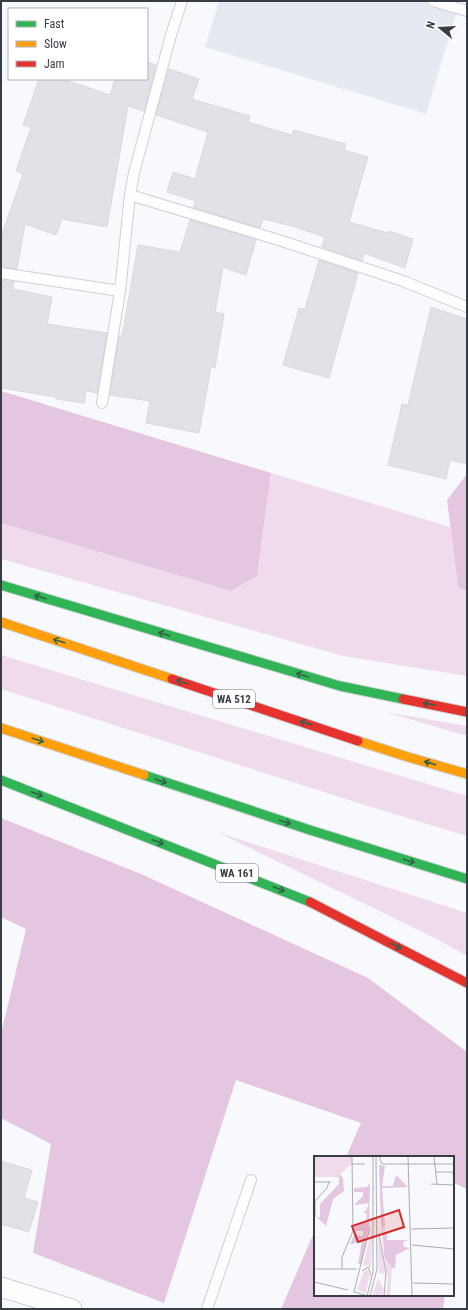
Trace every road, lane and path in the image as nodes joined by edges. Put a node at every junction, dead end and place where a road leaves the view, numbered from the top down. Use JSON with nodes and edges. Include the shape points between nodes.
{"nodes":[{"id":1,"x":182,"y":1,"type":"edge"},
{"id":2,"x":433,"y":1,"type":"edge"},
{"id":3,"x":467,"y":11,"type":"edge"},
{"id":4,"x":130,"y":195,"type":"junction"},
{"id":5,"x":1,"y":273,"type":"edge"},
{"id":6,"x":120,"y":291,"type":"junction"},
{"id":7,"x":467,"y":307,"type":"edge"},
{"id":8,"x":102,"y":402,"type":"dead end"},
{"id":9,"x":1,"y":585,"type":"edge"},
{"id":10,"x":1,"y":622,"type":"edge"},
{"id":11,"x":467,"y":712,"type":"edge"},
{"id":12,"x":1,"y":728,"type":"edge"},
{"id":13,"x":467,"y":774,"type":"edge"},
{"id":14,"x":1,"y":780,"type":"edge"},
{"id":15,"x":467,"y":879,"type":"edge"},
{"id":16,"x":467,"y":983,"type":"edge"},
{"id":17,"x":251,"y":1180,"type":"dead end"},
{"id":18,"x":1,"y":1287,"type":"edge"},
{"id":19,"x":72,"y":1309,"type":"edge"},
{"id":20,"x":207,"y":1309,"type":"edge"}],
"edges":[{"from":1,"to":4,"type":"lane","via":[[152,105]]},
{"from":2,"to":3,"type":"lane"},
{"from":4,"to":6,"type":"lane"},
{"from":4,"to":7,"type":"lane","via":[[395,278]]},
{"from":5,"to":6,"type":"lane"},
{"from":6,"to":8,"type":"lane"},
{"from":11,"to":9,"type":"highway","one_way":true,"via":[[340,686]]},
{"from":13,"to":10,"type":"highway","number":"WA 512","one_way":true,"via":[[408,757]]},
{"from":12,"to":15,"type":"highway","one_way":true},
{"from":14,"to":16,"type":"highway","number":"WA 161","one_way":true,"via":[[308,900]]},
{"from":17,"to":20,"type":"lane"},
{"from":18,"to":19,"type":"street"}]}
